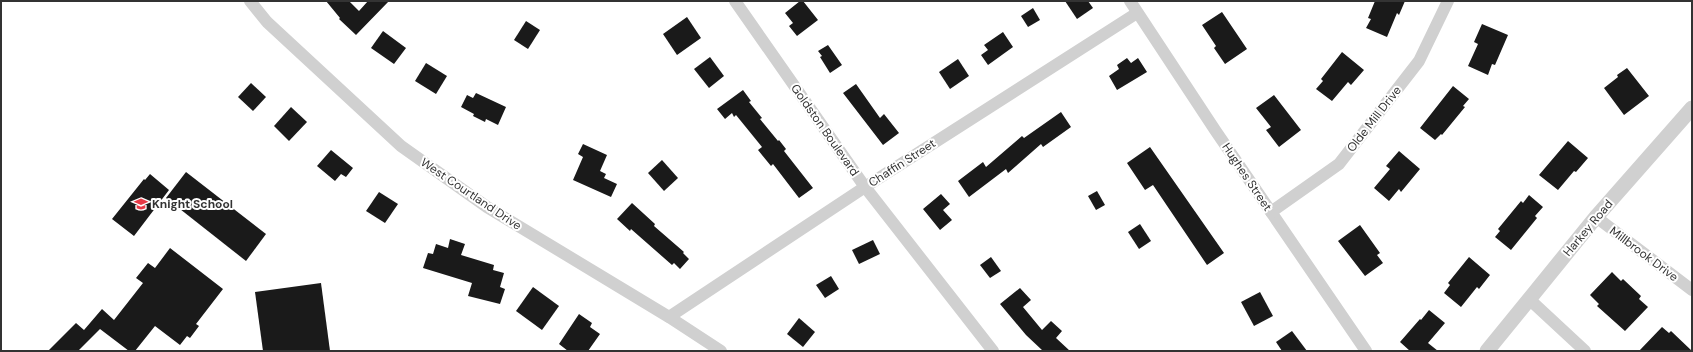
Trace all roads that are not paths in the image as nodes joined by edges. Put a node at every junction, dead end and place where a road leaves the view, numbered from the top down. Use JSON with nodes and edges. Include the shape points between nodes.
{"nodes":[{"id":1,"x":250,"y":1,"type":"edge"},
{"id":2,"x":735,"y":1,"type":"edge"},
{"id":3,"x":1130,"y":1,"type":"edge"},
{"id":4,"x":1448,"y":1,"type":"edge"},
{"id":5,"x":1137,"y":12,"type":"junction"},
{"id":6,"x":1692,"y":108,"type":"edge"},
{"id":7,"x":865,"y":187,"type":"junction"},
{"id":8,"x":1271,"y":212,"type":"junction"},
{"id":9,"x":1596,"y":218,"type":"junction"},
{"id":10,"x":1692,"y":290,"type":"edge"},
{"id":11,"x":1529,"y":299,"type":"junction"},
{"id":12,"x":669,"y":318,"type":"junction"},
{"id":13,"x":721,"y":351,"type":"edge"},
{"id":14,"x":993,"y":351,"type":"edge"},
{"id":15,"x":1366,"y":351,"type":"edge"},
{"id":16,"x":1487,"y":351,"type":"edge"},
{"id":17,"x":1584,"y":351,"type":"edge"}],
"edges":[{"from":1,"to":12,"type":"street","name":"West Courtland Drive","via":[[267,22],[401,146],[487,207]]},
{"from":2,"to":7,"type":"street","name":"Goldston Boulevard"},
{"from":3,"to":5,"type":"street","name":"Hughes Street"},
{"from":4,"to":8,"type":"street","name":"Olde Mill Drive","via":[[1419,61],[1339,164]]},
{"from":5,"to":7,"type":"street","name":"Chaffin Street"},
{"from":5,"to":8,"type":"street","name":"Hughes Street"},
{"from":6,"to":9,"type":"street","name":"Harkey Road"},
{"from":7,"to":12,"type":"street","name":"Chaffin Street"},
{"from":7,"to":14,"type":"street","name":"Goldston Boulevard"},
{"from":8,"to":15,"type":"street","name":"Hughes Street"},
{"from":9,"to":10,"type":"street","name":"Millbrook Drive"},
{"from":9,"to":11,"type":"street","name":"Harkey Road"},
{"from":11,"to":16,"type":"street","name":"Harkey Road"},
{"from":11,"to":17,"type":"street"},
{"from":12,"to":13,"type":"street","name":"West Courtland Drive"}]}
